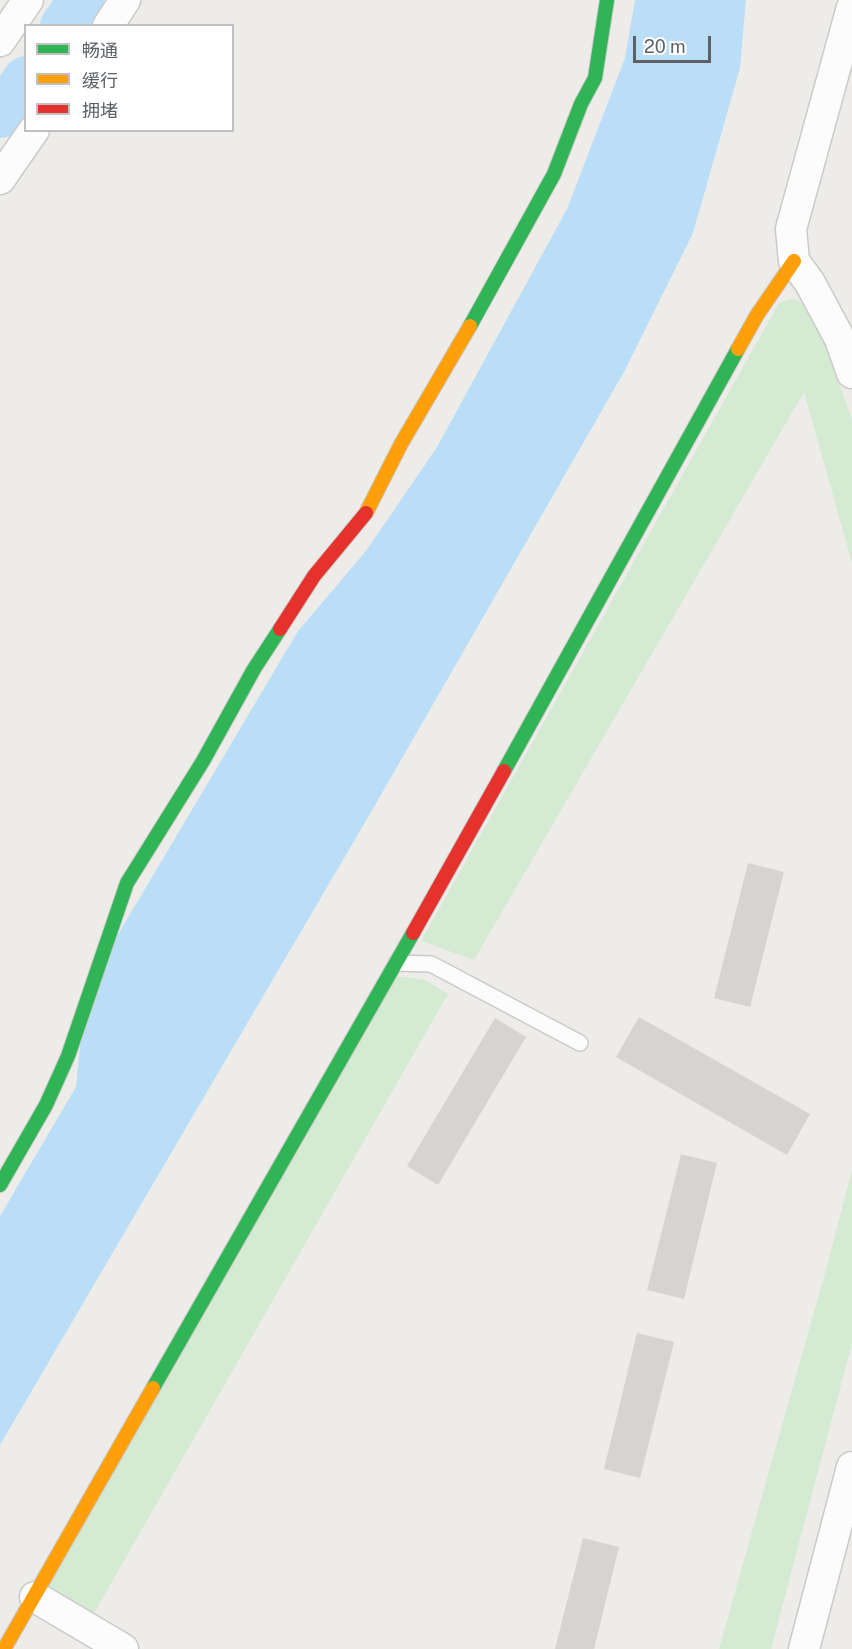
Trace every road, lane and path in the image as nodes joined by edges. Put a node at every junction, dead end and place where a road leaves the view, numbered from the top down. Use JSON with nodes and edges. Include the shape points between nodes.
{"nodes":[{"id":1,"x":28,"y":0,"type":"edge"},
{"id":2,"x":125,"y":0,"type":"edge"},
{"id":3,"x":607,"y":0,"type":"edge"},
{"id":4,"x":852,"y":7,"type":"edge"},
{"id":5,"x":109,"y":24,"type":"edge"},
{"id":6,"x":0,"y":41,"type":"edge"},
{"id":7,"x":33,"y":132,"type":"edge"},
{"id":8,"x":0,"y":179,"type":"edge"},
{"id":9,"x":794,"y":261,"type":"junction"},
{"id":10,"x":852,"y":373,"type":"edge"},
{"id":11,"x":396,"y":963,"type":"junction"},
{"id":12,"x":580,"y":1044,"type":"dead end"},
{"id":13,"x":0,"y":1185,"type":"edge"},
{"id":14,"x":852,"y":1467,"type":"edge"},
{"id":15,"x":35,"y":1597,"type":"junction"},
{"id":16,"x":4,"y":1649,"type":"edge"},
{"id":17,"x":123,"y":1649,"type":"edge"},
{"id":18,"x":804,"y":1649,"type":"edge"}],
"edges":[{"from":1,"to":6,"type":"street"},
{"from":2,"to":5,"type":"street"},
{"from":3,"to":13,"type":"street","via":[[595,78],[554,174],[366,513],[314,576],[127,883],[68,1056],[46,1106]]},
{"from":4,"to":9,"type":"street","via":[[791,230]]},
{"from":7,"to":8,"type":"street"},
{"from":9,"to":10,"type":"street","via":[[840,339]]},
{"from":9,"to":11,"type":"street","via":[[757,315]]},
{"from":11,"to":12,"type":"lane","via":[[431,963]]},
{"from":11,"to":15,"type":"street"},
{"from":14,"to":18,"type":"street"},
{"from":15,"to":16,"type":"street"},
{"from":15,"to":17,"type":"street"}]}
